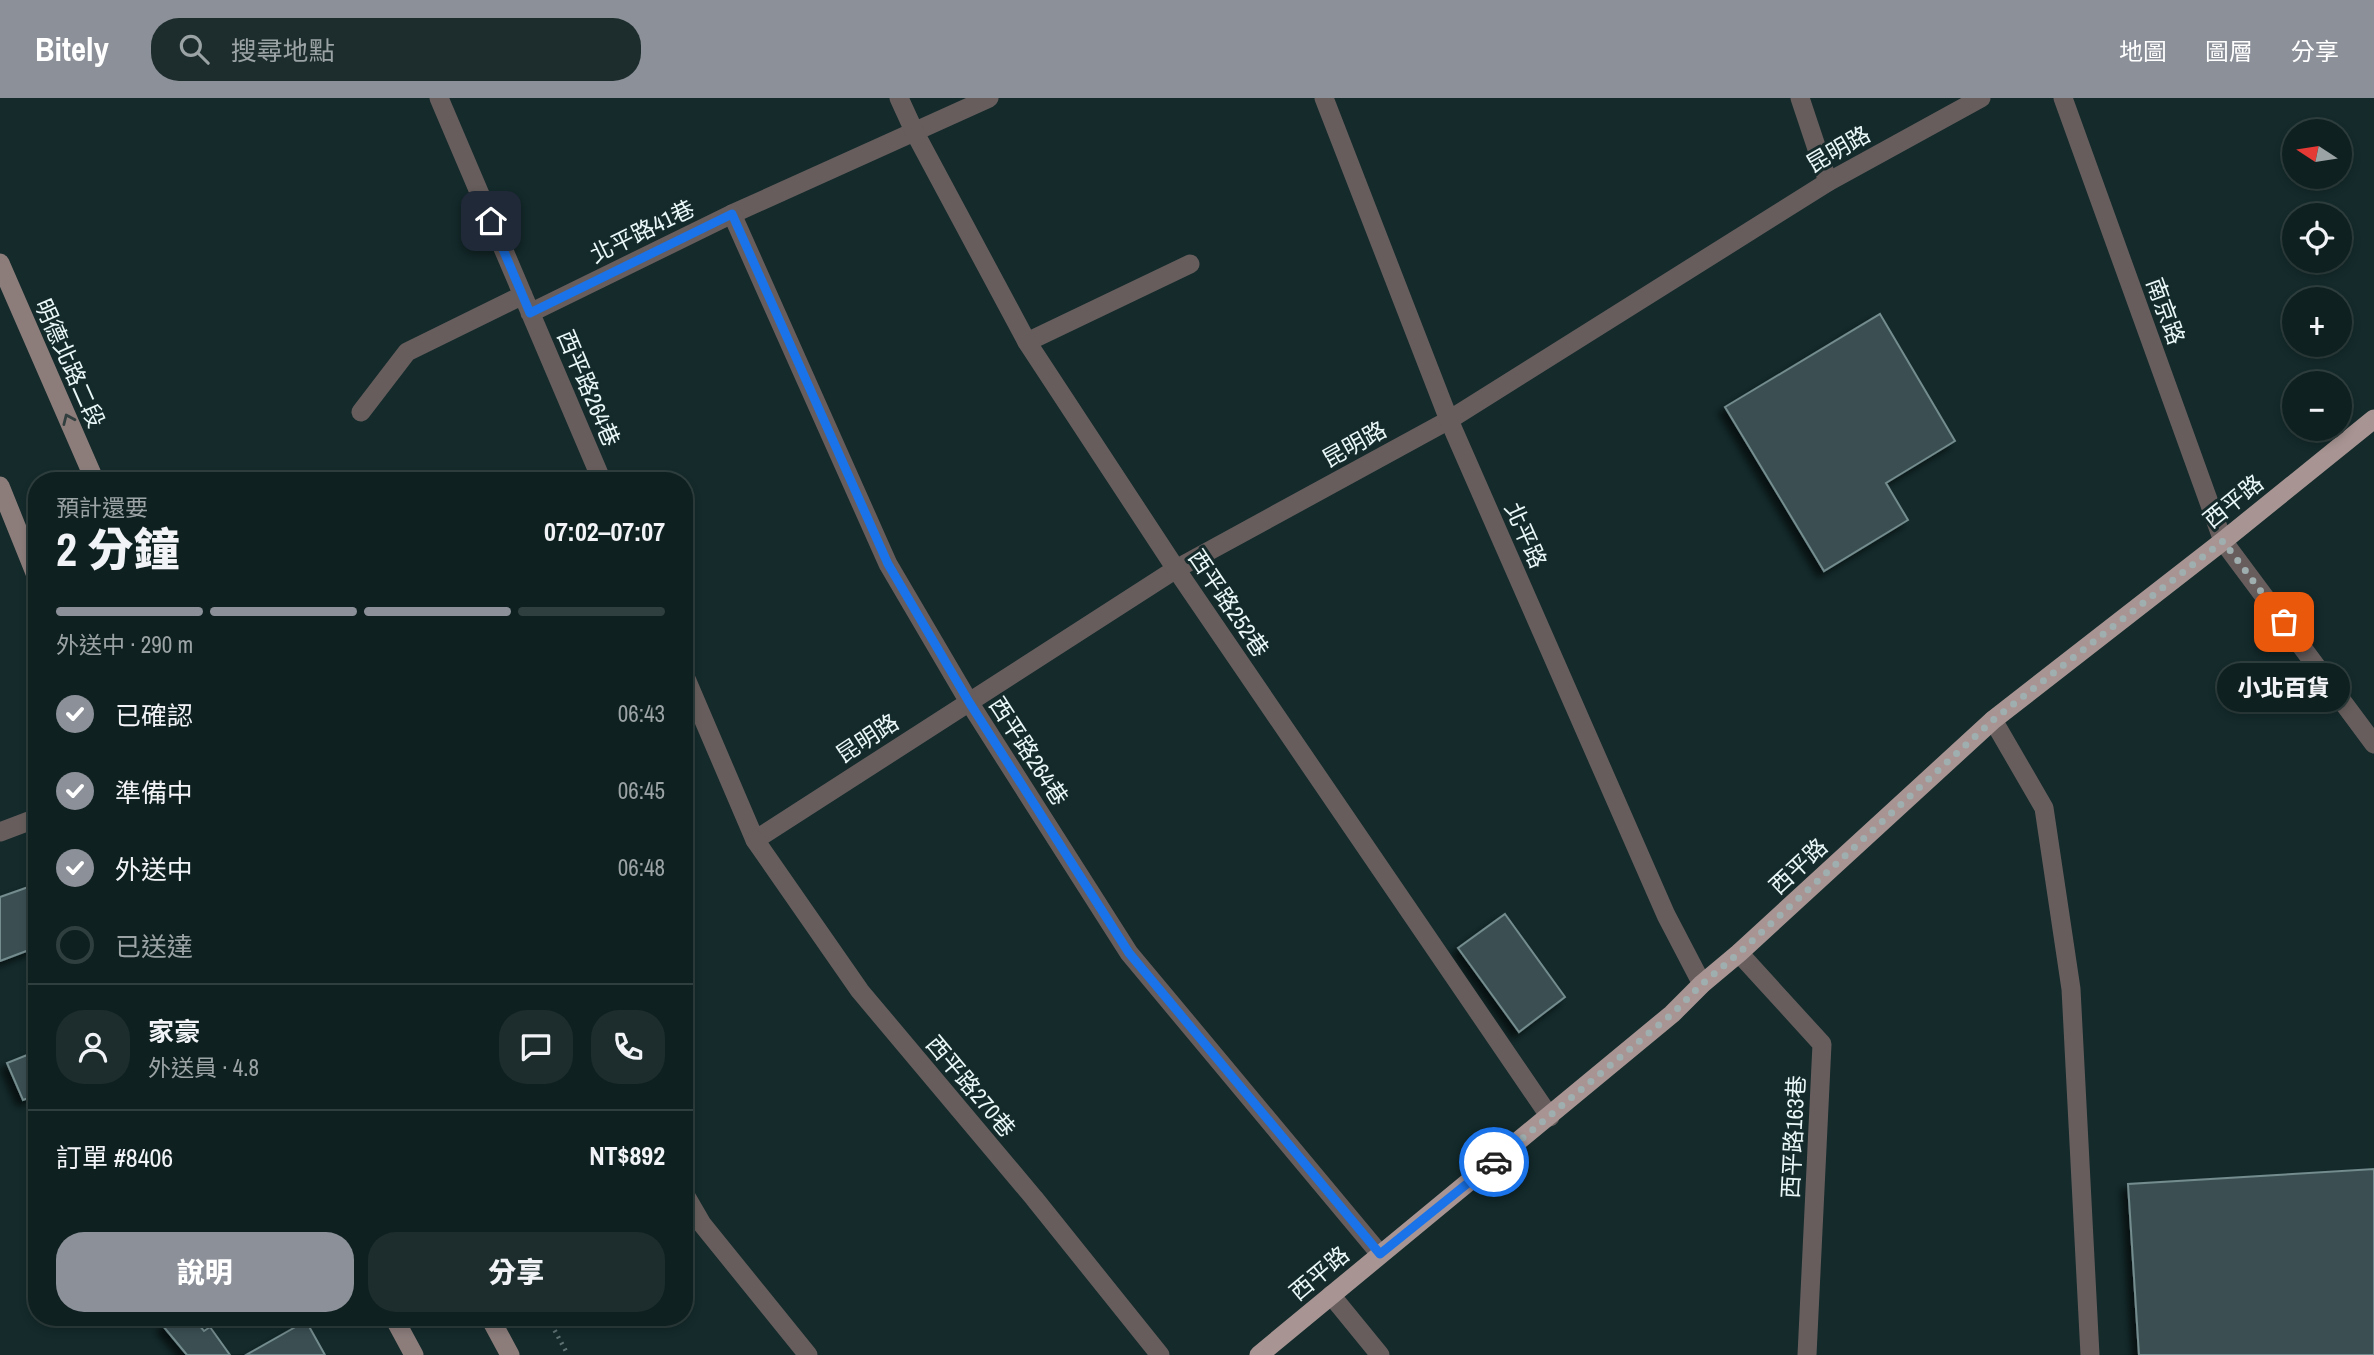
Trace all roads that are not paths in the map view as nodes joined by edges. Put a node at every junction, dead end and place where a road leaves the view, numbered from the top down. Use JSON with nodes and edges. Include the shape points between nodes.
{"nodes":[{"id":1,"x":439,"y":98,"type":"edge"},
{"id":2,"x":899,"y":98,"type":"edge"},
{"id":3,"x":989,"y":98,"type":"edge"},
{"id":4,"x":1324,"y":98,"type":"edge"},
{"id":5,"x":1800,"y":98,"type":"edge"},
{"id":6,"x":1981,"y":98,"type":"edge"},
{"id":7,"x":2063,"y":98,"type":"edge"},
{"id":8,"x":915,"y":133,"type":"junction"},
{"id":9,"x":1828,"y":181,"type":"junction"},
{"id":10,"x":732,"y":214,"type":"junction"},
{"id":11,"x":0,"y":263,"type":"edge"},
{"id":12,"x":1189,"y":264,"type":"dead end"},
{"id":13,"x":527,"y":304,"type":"junction"},
{"id":14,"x":1027,"y":342,"type":"junction"},
{"id":15,"x":361,"y":412,"type":"dead end"},
{"id":16,"x":1449,"y":419,"type":"junction"},
{"id":17,"x":2373,"y":422,"type":"edge"},
{"id":18,"x":91,"y":472,"type":"edge"},
{"id":19,"x":598,"y":472,"type":"edge"},
{"id":20,"x":0,"y":486,"type":"edge"},
{"id":21,"x":2223,"y":541,"type":"junction"},
{"id":22,"x":28,"y":556,"type":"edge"},
{"id":23,"x":1175,"y":569,"type":"junction"},
{"id":24,"x":693,"y":695,"type":"edge"},
{"id":25,"x":969,"y":702,"type":"junction"},
{"id":26,"x":1993,"y":720,"type":"junction"},
{"id":27,"x":2374,"y":744,"type":"edge"},
{"id":28,"x":28,"y":821,"type":"edge"},
{"id":29,"x":0,"y":832,"type":"edge"},
{"id":30,"x":755,"y":840,"type":"junction"},
{"id":31,"x":1739,"y":953,"type":"junction"},
{"id":32,"x":1702,"y":984,"type":"junction"},
{"id":33,"x":1550,"y":1117,"type":"junction"},
{"id":34,"x":693,"y":1208,"type":"edge"},
{"id":35,"x":1380,"y":1254,"type":"junction"},
{"id":36,"x":1331,"y":1295,"type":"junction"},
{"id":37,"x":398,"y":1326,"type":"edge"},
{"id":38,"x":494,"y":1326,"type":"edge"},
{"id":39,"x":414,"y":1355,"type":"edge"},
{"id":40,"x":510,"y":1355,"type":"edge"},
{"id":41,"x":807,"y":1355,"type":"edge"},
{"id":42,"x":1160,"y":1355,"type":"edge"},
{"id":43,"x":1259,"y":1355,"type":"edge"},
{"id":44,"x":1380,"y":1355,"type":"edge"},
{"id":45,"x":1807,"y":1355,"type":"edge"},
{"id":46,"x":2090,"y":1355,"type":"edge"}],
"edges":[{"from":1,"to":13,"type":"street"},
{"from":2,"to":8,"type":"street","name":"西平路252巷"},
{"from":3,"to":8,"type":"street","name":"北平路41巷"},
{"from":4,"to":16,"type":"street","name":"北平路"},
{"from":5,"to":9,"type":"street"},
{"from":6,"to":9,"type":"street","name":"昆明路"},
{"from":7,"to":21,"type":"street","name":"南京路"},
{"from":8,"to":10,"type":"street","name":"北平路41巷"},
{"from":8,"to":14,"type":"street","name":"西平路252巷"},
{"from":9,"to":16,"type":"street","name":"昆明路"},
{"from":10,"to":13,"type":"street","name":"北平路41巷"},
{"from":10,"to":25,"type":"street","name":"西平路264巷","via":[[888,564]]},
{"from":18,"to":11,"type":"main road","name":"明德北路二段","one_way":true},
{"from":12,"to":14,"type":"street"},
{"from":13,"to":15,"type":"street","name":"北平路41巷","via":[[407,352]]},
{"from":13,"to":19,"type":"street","name":"西平路264巷"},
{"from":14,"to":23,"type":"street","name":"西平路252巷"},
{"from":16,"to":23,"type":"street","name":"昆明路"},
{"from":16,"to":32,"type":"street","name":"北平路","via":[[1666,915]]},
{"from":17,"to":21,"type":"main road","name":"西平路"},
{"from":20,"to":22,"type":"main road"},
{"from":21,"to":26,"type":"main road","name":"西平路"},
{"from":21,"to":27,"type":"street","name":"南京路"},
{"from":23,"to":25,"type":"street","name":"昆明路"},
{"from":23,"to":33,"type":"street","name":"西平路252巷"},
{"from":24,"to":30,"type":"street"},
{"from":25,"to":30,"type":"street","name":"昆明路"},
{"from":25,"to":35,"type":"street","name":"西平路264巷","via":[[1129,953]]},
{"from":26,"to":31,"type":"main road","name":"西平路"},
{"from":26,"to":46,"type":"street","via":[[2043,808],[2071,989]]},
{"from":28,"to":29,"type":"street"},
{"from":30,"to":42,"type":"street","name":"西平路270巷","via":[[860,991]]},
{"from":31,"to":32,"type":"main road","name":"西平路"},
{"from":31,"to":45,"type":"street","name":"西平路163巷","via":[[1822,1044]]},
{"from":32,"to":33,"type":"main road","name":"西平路"},
{"from":33,"to":35,"type":"main road","name":"西平路"},
{"from":34,"to":41,"type":"street"},
{"from":35,"to":36,"type":"main road","name":"西平路"},
{"from":36,"to":43,"type":"main road","name":"西平路"},
{"from":36,"to":44,"type":"street"},
{"from":37,"to":39,"type":"main road"},
{"from":38,"to":40,"type":"main road"}]}
